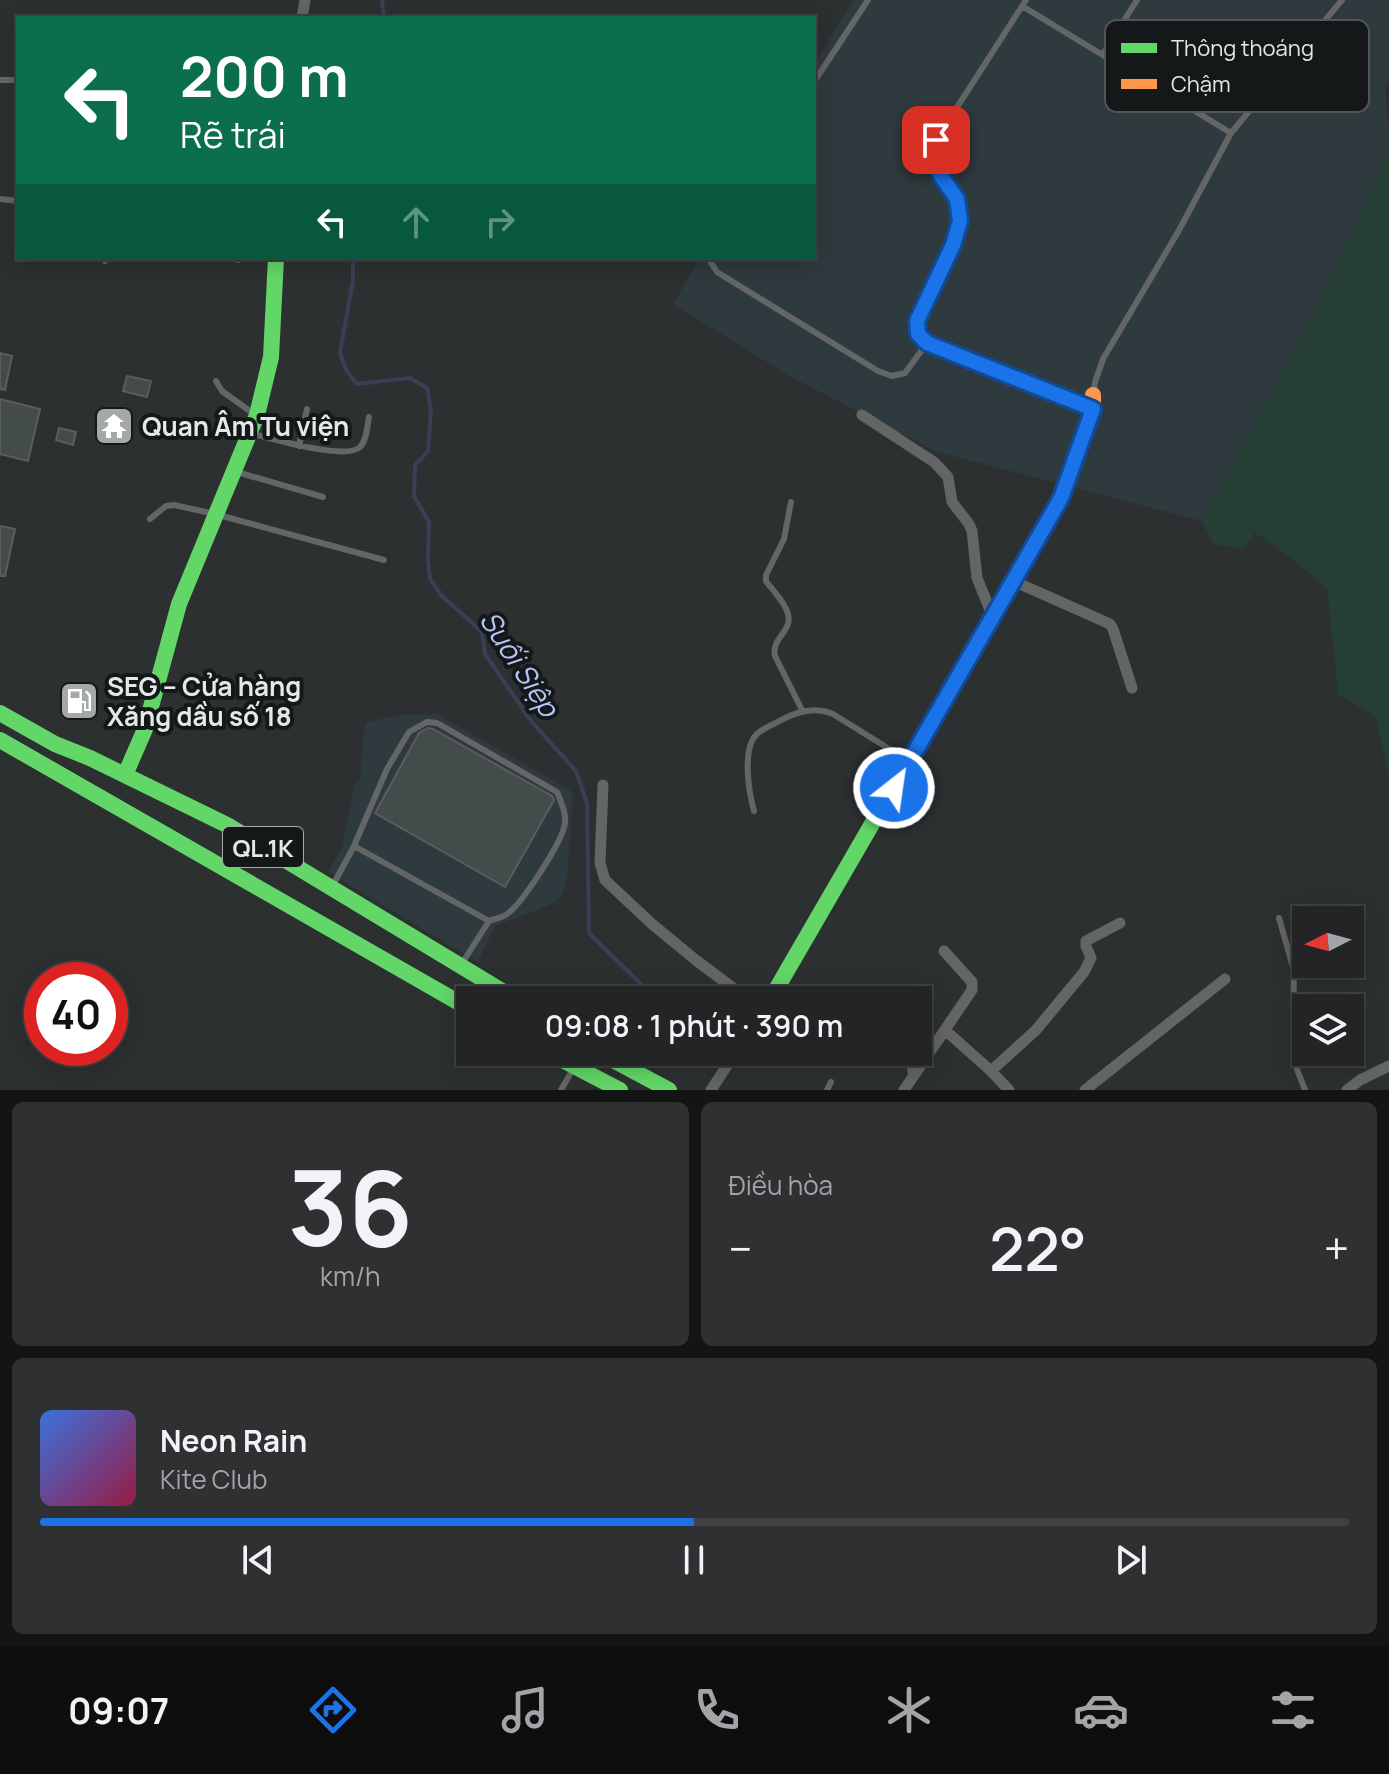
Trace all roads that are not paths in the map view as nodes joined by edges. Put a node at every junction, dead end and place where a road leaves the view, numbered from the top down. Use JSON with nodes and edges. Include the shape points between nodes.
{"nodes":[{"id":1,"x":868,"y":0,"type":"edge"},
{"id":2,"x":1137,"y":0,"type":"edge"},
{"id":3,"x":1342,"y":0,"type":"edge"},
{"id":4,"x":1024,"y":3,"type":"edge"},
{"id":5,"x":1124,"y":20,"type":"edge"},
{"id":6,"x":1325,"y":20,"type":"edge"},
{"id":7,"x":1105,"y":51,"type":"edge"},
{"id":8,"x":1103,"y":54,"type":"joint"},
{"id":9,"x":816,"y":79,"type":"edge"},
{"id":10,"x":1197,"y":112,"type":"edge"},
{"id":11,"x":1249,"y":112,"type":"edge"},
{"id":12,"x":1231,"y":133,"type":"junction"},
{"id":13,"x":276,"y":260,"type":"edge"},
{"id":14,"x":709,"y":260,"type":"edge"},
{"id":15,"x":927,"y":343,"type":"junction"},
{"id":16,"x":216,"y":381,"type":"dead end"},
{"id":17,"x":1093,"y":402,"type":"junction"},
{"id":18,"x":307,"y":409,"type":"dead end"},
{"id":19,"x":257,"y":415,"type":"junction"},
{"id":20,"x":862,"y":415,"type":"dead end"},
{"id":21,"x":369,"y":417,"type":"dead end"},
{"id":22,"x":250,"y":433,"type":"junction"},
{"id":23,"x":299,"y":446,"type":"junction"},
{"id":24,"x":233,"y":471,"type":"junction"},
{"id":25,"x":323,"y":497,"type":"dead end"},
{"id":26,"x":791,"y":502,"type":"dead end"},
{"id":27,"x":215,"y":514,"type":"junction"},
{"id":28,"x":150,"y":519,"type":"dead end"},
{"id":29,"x":384,"y":560,"type":"dead end"},
{"id":30,"x":1013,"y":581,"type":"junction"},
{"id":31,"x":993,"y":617,"type":"junction"},
{"id":32,"x":1132,"y":688,"type":"dead end"},
{"id":33,"x":803,"y":712,"type":"junction"},
{"id":34,"x":0,"y":713,"type":"edge"},
{"id":35,"x":0,"y":740,"type":"edge"},
{"id":36,"x":910,"y":761,"type":"junction"},
{"id":37,"x":125,"y":775,"type":"junction"},
{"id":38,"x":603,"y":785,"type":"dead end"},
{"id":39,"x":754,"y":811,"type":"dead end"},
{"id":40,"x":354,"y":846,"type":"junction"},
{"id":41,"x":331,"y":889,"type":"junction"},
{"id":42,"x":1279,"y":918,"type":"dead end"},
{"id":43,"x":489,"y":921,"type":"junction"},
{"id":44,"x":1120,"y":923,"type":"dead end"},
{"id":45,"x":944,"y":951,"type":"dead end"},
{"id":46,"x":461,"y":965,"type":"junction"},
{"id":47,"x":1225,"y":979,"type":"dead end"},
{"id":48,"x":495,"y":986,"type":"edge"},
{"id":49,"x":731,"y":986,"type":"edge"},
{"id":50,"x":778,"y":986,"type":"edge"},
{"id":51,"x":456,"y":1001,"type":"edge"},
{"id":52,"x":945,"y":1030,"type":"junction"},
{"id":53,"x":574,"y":1066,"type":"joint"},
{"id":54,"x":625,"y":1066,"type":"edge"},
{"id":55,"x":727,"y":1066,"type":"edge"},
{"id":56,"x":1389,"y":1067,"type":"edge"},
{"id":57,"x":991,"y":1071,"type":"junction"},
{"id":58,"x":831,"y":1082,"type":"dead end"},
{"id":59,"x":910,"y":1085,"type":"edge"},
{"id":60,"x":1363,"y":1085,"type":"edge"},
{"id":61,"x":561,"y":1090,"type":"edge"},
{"id":62,"x":620,"y":1090,"type":"edge"},
{"id":63,"x":669,"y":1090,"type":"edge"},
{"id":64,"x":711,"y":1090,"type":"edge"},
{"id":65,"x":827,"y":1090,"type":"edge"},
{"id":66,"x":1009,"y":1090,"type":"edge"},
{"id":67,"x":1085,"y":1090,"type":"edge"},
{"id":68,"x":1305,"y":1090,"type":"edge"},
{"id":69,"x":1347,"y":1090,"type":"edge"}],
"edges":[{"from":1,"to":9,"type":"lane"},
{"from":2,"to":5,"type":"lane"},
{"from":3,"to":6,"type":"lane"},
{"from":4,"to":8,"type":"lane"},
{"from":4,"to":15,"type":"lane","via":[[936,140],[935,160],[957,199],[960,221],[917,321],[918,334]]},
{"from":7,"to":8,"type":"lane"},
{"from":10,"to":12,"type":"lane"},
{"from":11,"to":12,"type":"lane"},
{"from":12,"to":17,"type":"lane","via":[[1103,359]]},
{"from":13,"to":19,"type":"main road","via":[[271,357]]},
{"from":14,"to":15,"type":"lane","via":[[717,272],[878,371],[905,373]]},
{"from":15,"to":17,"type":"lane"},
{"from":16,"to":19,"type":"lane","via":[[232,400]]},
{"from":17,"to":30,"type":"main road","via":[[1061,498]]},
{"from":18,"to":23,"type":"lane"},
{"from":19,"to":22,"type":"main road"},
{"from":20,"to":31,"type":"street","via":[[948,477],[952,502],[972,531],[974,567]]},
{"from":21,"to":23,"type":"lane","via":[[365,438],[351,452]]},
{"from":22,"to":23,"type":"lane"},
{"from":22,"to":24,"type":"main road"},
{"from":24,"to":25,"type":"lane"},
{"from":24,"to":27,"type":"main road"},
{"from":26,"to":33,"type":"lane","via":[[784,539],[766,581],[788,611],[788,627],[773,649]]},
{"from":27,"to":28,"type":"lane","via":[[174,505]]},
{"from":27,"to":29,"type":"lane"},
{"from":27,"to":37,"type":"main road","via":[[179,604],[145,729]]},
{"from":30,"to":31,"type":"main road"},
{"from":30,"to":32,"type":"street","via":[[1110,624]]},
{"from":31,"to":36,"type":"main road"},
{"from":33,"to":36,"type":"lane","via":[[833,714]]},
{"from":33,"to":39,"type":"lane","via":[[753,739],[748,789]]},
{"from":34,"to":37,"type":"main road","number":"QL.1K"},
{"from":35,"to":51,"type":"main road","number":"QL.1K"},
{"from":36,"to":50,"type":"main road"},
{"from":37,"to":41,"type":"main road","number":"QL.1K","via":[[229,826]]},
{"from":38,"to":49,"type":"street","via":[[600,863],[605,880]]},
{"from":40,"to":41,"type":"lane"},
{"from":40,"to":43,"type":"lane"},
{"from":40,"to":43,"type":"lane","via":[[409,732],[427,722],[437,723],[557,792],[562,805],[564,827],[532,885],[509,913]]},
{"from":41,"to":46,"type":"main road","number":"QL.1K"},
{"from":42,"to":68,"type":"lane","via":[[1294,971],[1293,1035]]},
{"from":43,"to":46,"type":"lane"},
{"from":44,"to":57,"type":"street","via":[[1086,941],[1091,958],[1084,972],[1036,1030]]},
{"from":45,"to":52,"type":"street","via":[[972,982]]},
{"from":46,"to":48,"type":"main road","number":"QL.1K"},
{"from":47,"to":67,"type":"street"},
{"from":52,"to":57,"type":"street"},
{"from":52,"to":59,"type":"street"},
{"from":53,"to":61,"type":"lane"},
{"from":53,"to":62,"type":"main road"},
{"from":54,"to":63,"type":"main road"},
{"from":55,"to":64,"type":"street"},
{"from":56,"to":60,"type":"street"},
{"from":57,"to":66,"type":"street"},
{"from":58,"to":65,"type":"lane"},
{"from":60,"to":69,"type":"street"}]}
